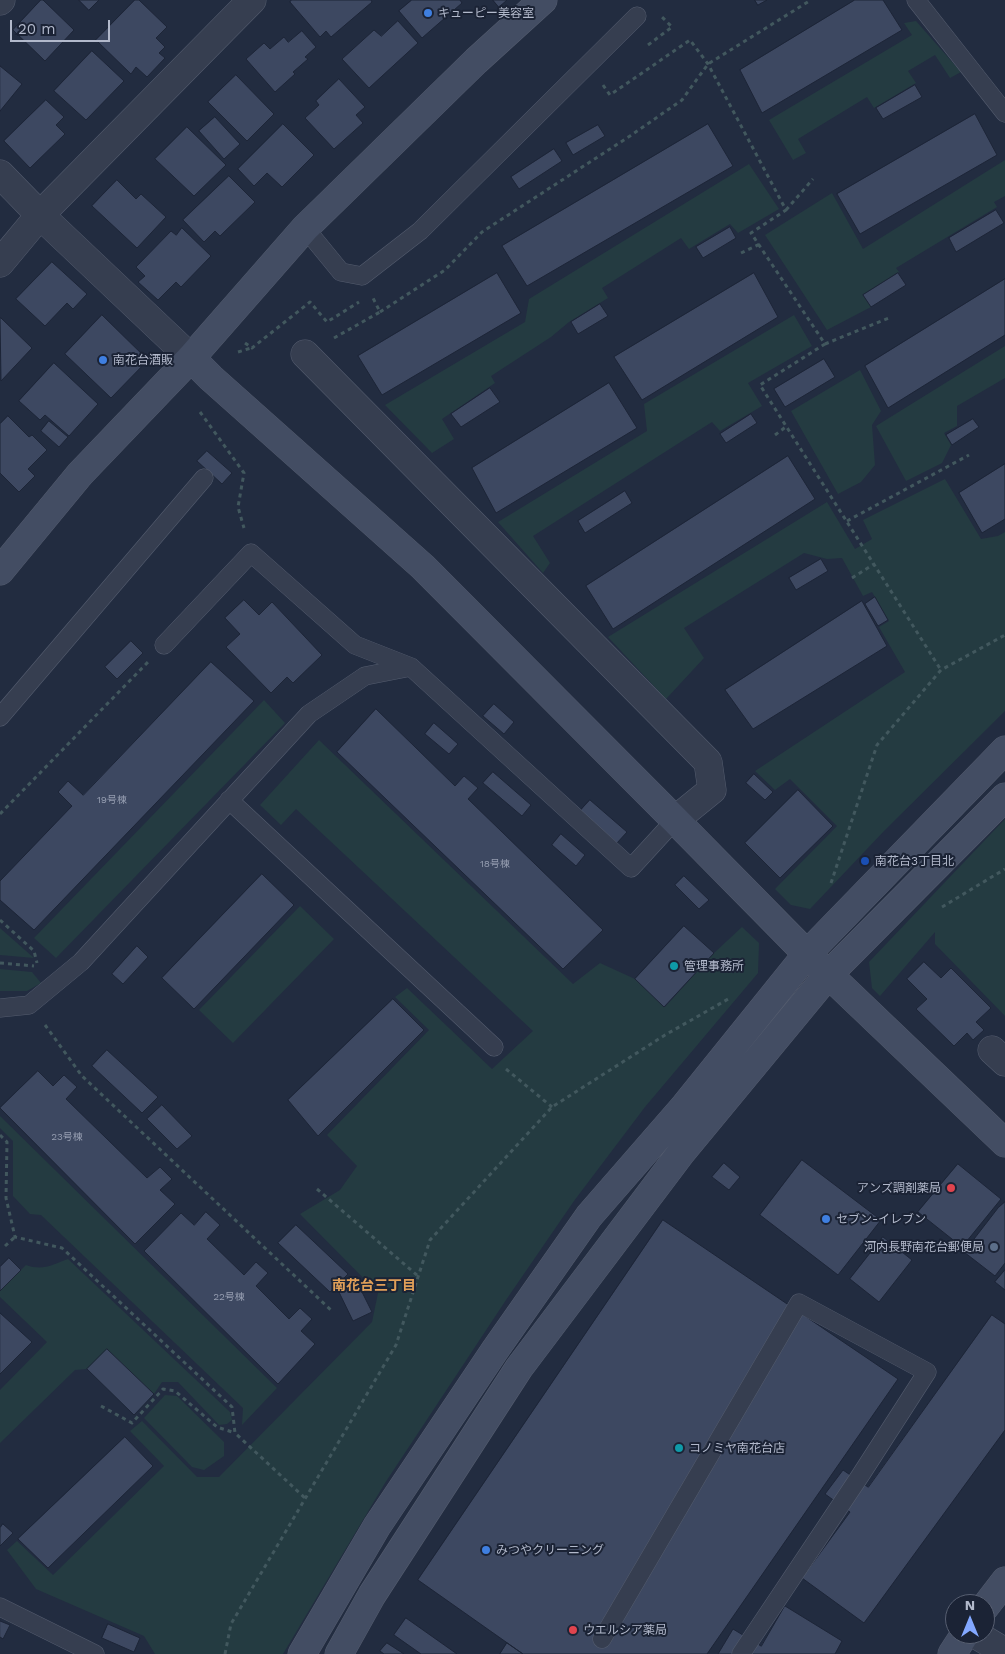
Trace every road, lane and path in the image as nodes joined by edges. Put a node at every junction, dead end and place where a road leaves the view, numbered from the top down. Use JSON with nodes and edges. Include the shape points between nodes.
{"nodes":[{"id":1,"x":252,"y":0,"type":"edge"},
{"id":2,"x":543,"y":0,"type":"edge"},
{"id":3,"x":811,"y":0,"type":"edge"},
{"id":4,"x":916,"y":0,"type":"edge"},
{"id":5,"x":658,"y":13,"type":"dead end"},
{"id":6,"x":637,"y":16,"type":"dead end"},
{"id":7,"x":640,"y":51,"type":"dead end"},
{"id":8,"x":708,"y":64,"type":"junction"},
{"id":9,"x":601,"y":82,"type":"dead end"},
{"id":10,"x":1005,"y":112,"type":"edge"},
{"id":11,"x":0,"y":174,"type":"edge"},
{"id":12,"x":813,"y":179,"type":"dead end"},
{"id":13,"x":786,"y":210,"type":"junction"},
{"id":14,"x":40,"y":215,"type":"junction"},
{"id":15,"x":305,"y":228,"type":"junction"},
{"id":16,"x":760,"y":244,"type":"junction"},
{"id":17,"x":741,"y":253,"type":"dead end"},
{"id":18,"x":0,"y":263,"type":"edge"},
{"id":19,"x":380,"y":312,"type":"dead end"},
{"id":20,"x":889,"y":318,"type":"dead end"},
{"id":21,"x":825,"y":344,"type":"junction"},
{"id":22,"x":305,"y":354,"type":"dead end"},
{"id":23,"x":191,"y":358,"type":"junction"},
{"id":24,"x":787,"y":426,"type":"junction"},
{"id":25,"x":775,"y":435,"type":"dead end"},
{"id":26,"x":969,"y":454,"type":"dead end"},
{"id":27,"x":204,"y":478,"type":"dead end"},
{"id":28,"x":847,"y":521,"type":"junction"},
{"id":29,"x":874,"y":564,"type":"junction"},
{"id":30,"x":0,"y":571,"type":"edge"},
{"id":31,"x":852,"y":578,"type":"dead end"},
{"id":32,"x":1005,"y":634,"type":"edge"},
{"id":33,"x":164,"y":645,"type":"joint"},
{"id":34,"x":411,"y":667,"type":"junction"},
{"id":35,"x":941,"y":670,"type":"junction"},
{"id":36,"x":0,"y":717,"type":"edge"},
{"id":37,"x":1005,"y":750,"type":"edge"},
{"id":38,"x":1005,"y":797,"type":"edge"},
{"id":39,"x":229,"y":800,"type":"junction"},
{"id":40,"x":0,"y":814,"type":"edge"},
{"id":41,"x":676,"y":820,"type":"junction"},
{"id":42,"x":828,"y":891,"type":"dead end"},
{"id":43,"x":0,"y":920,"type":"edge"},
{"id":44,"x":807,"y":954,"type":"junction"},
{"id":45,"x":38,"y":966,"type":"dead end"},
{"id":46,"x":828,"y":975,"type":"junction"},
{"id":47,"x":732,"y":997,"type":"dead end"},
{"id":48,"x":30,"y":1005,"type":"junction"},
{"id":49,"x":0,"y":1008,"type":"edge"},
{"id":50,"x":494,"y":1047,"type":"dead end"},
{"id":51,"x":0,"y":1136,"type":"edge"},
{"id":52,"x":1005,"y":1142,"type":"edge"},
{"id":53,"x":317,"y":1189,"type":"dead end"},
{"id":54,"x":15,"y":1237,"type":"junction"},
{"id":55,"x":5,"y":1246,"type":"dead end"},
{"id":56,"x":418,"y":1276,"type":"junction"},
{"id":57,"x":332,"y":1312,"type":"dead end"},
{"id":58,"x":101,"y":1406,"type":"dead end"},
{"id":59,"x":235,"y":1432,"type":"junction"},
{"id":60,"x":305,"y":1498,"type":"junction"},
{"id":61,"x":1005,"y":1581,"type":"edge"},
{"id":62,"x":995,"y":1594,"type":"edge"},
{"id":63,"x":0,"y":1607,"type":"edge"},
{"id":64,"x":602,"y":1639,"type":"dead end"},
{"id":65,"x":992,"y":1644,"type":"edge"},
{"id":66,"x":1005,"y":1652,"type":"edge"},
{"id":67,"x":94,"y":1654,"type":"edge"},
{"id":68,"x":225,"y":1654,"type":"edge"},
{"id":69,"x":302,"y":1654,"type":"edge"},
{"id":70,"x":339,"y":1654,"type":"edge"},
{"id":71,"x":741,"y":1654,"type":"edge"}],
"edges":[{"from":1,"to":14,"type":"street"},
{"from":2,"to":15,"type":"street"},
{"from":3,"to":8,"type":"path"},
{"from":4,"to":10,"type":"lane"},
{"from":5,"to":7,"type":"path","via":[[672,27]]},
{"from":6,"to":15,"type":"lane","via":[[420,231],[362,276],[341,272]]},
{"from":8,"to":9,"type":"path","via":[[690,40],[610,95]]},
{"from":8,"to":13,"type":"path"},
{"from":8,"to":19,"type":"path","via":[[682,100],[482,232],[444,270]]},
{"from":11,"to":14,"type":"street"},
{"from":12,"to":13,"type":"path"},
{"from":13,"to":16,"type":"path","via":[[751,233]]},
{"from":14,"to":18,"type":"street"},
{"from":14,"to":23,"type":"street"},
{"from":15,"to":23,"type":"street"},
{"from":16,"to":17,"type":"path"},
{"from":16,"to":21,"type":"path"},
{"from":20,"to":21,"type":"path"},
{"from":21,"to":24,"type":"path","via":[[760,385]]},
{"from":22,"to":41,"type":"street","via":[[708,762],[712,790]]},
{"from":23,"to":30,"type":"street","via":[[80,474]]},
{"from":23,"to":41,"type":"street","via":[[423,567]]},
{"from":24,"to":25,"type":"path"},
{"from":24,"to":28,"type":"path"},
{"from":26,"to":28,"type":"path"},
{"from":27,"to":36,"type":"lane"},
{"from":28,"to":29,"type":"path"},
{"from":29,"to":31,"type":"path"},
{"from":29,"to":35,"type":"path"},
{"from":32,"to":35,"type":"path"},
{"from":33,"to":34,"type":"lane","via":[[251,553],[356,645]]},
{"from":33,"to":40,"type":"path"},
{"from":34,"to":39,"type":"lane","via":[[365,676],[309,714]]},
{"from":34,"to":41,"type":"lane","via":[[631,868]]},
{"from":35,"to":42,"type":"path","via":[[877,745]]},
{"from":37,"to":44,"type":"street"},
{"from":38,"to":46,"type":"street"},
{"from":39,"to":48,"type":"lane","via":[[81,962]]},
{"from":39,"to":50,"type":"lane"},
{"from":41,"to":44,"type":"street"},
{"from":43,"to":45,"type":"path","via":[[34,951]]},
{"from":44,"to":46,"type":"street"},
{"from":44,"to":69,"type":"street","via":[[683,1108],[589,1216],[377,1526]]},
{"from":46,"to":52,"type":"street"},
{"from":46,"to":70,"type":"street","via":[[680,1153],[519,1368],[372,1595]]},
{"from":47,"to":56,"type":"path","via":[[665,1035],[552,1107],[430,1240]]},
{"from":48,"to":49,"type":"lane"},
{"from":48,"to":57,"type":"path","via":[[82,1076]]},
{"from":51,"to":54,"type":"path","via":[[7,1142],[6,1198]]},
{"from":53,"to":56,"type":"path"},
{"from":54,"to":55,"type":"path"},
{"from":54,"to":59,"type":"path","via":[[62,1248],[232,1407]]},
{"from":56,"to":60,"type":"path","via":[[396,1345]]},
{"from":58,"to":59,"type":"path","via":[[132,1422],[163,1389],[175,1391],[217,1427]]},
{"from":59,"to":60,"type":"path"},
{"from":60,"to":68,"type":"path","via":[[231,1624]]},
{"from":61,"to":62,"type":"street"},
{"from":63,"to":67,"type":"lane"},
{"from":64,"to":71,"type":"lane","via":[[798,1303],[927,1372]]},
{"from":65,"to":66,"type":"street"}]}
